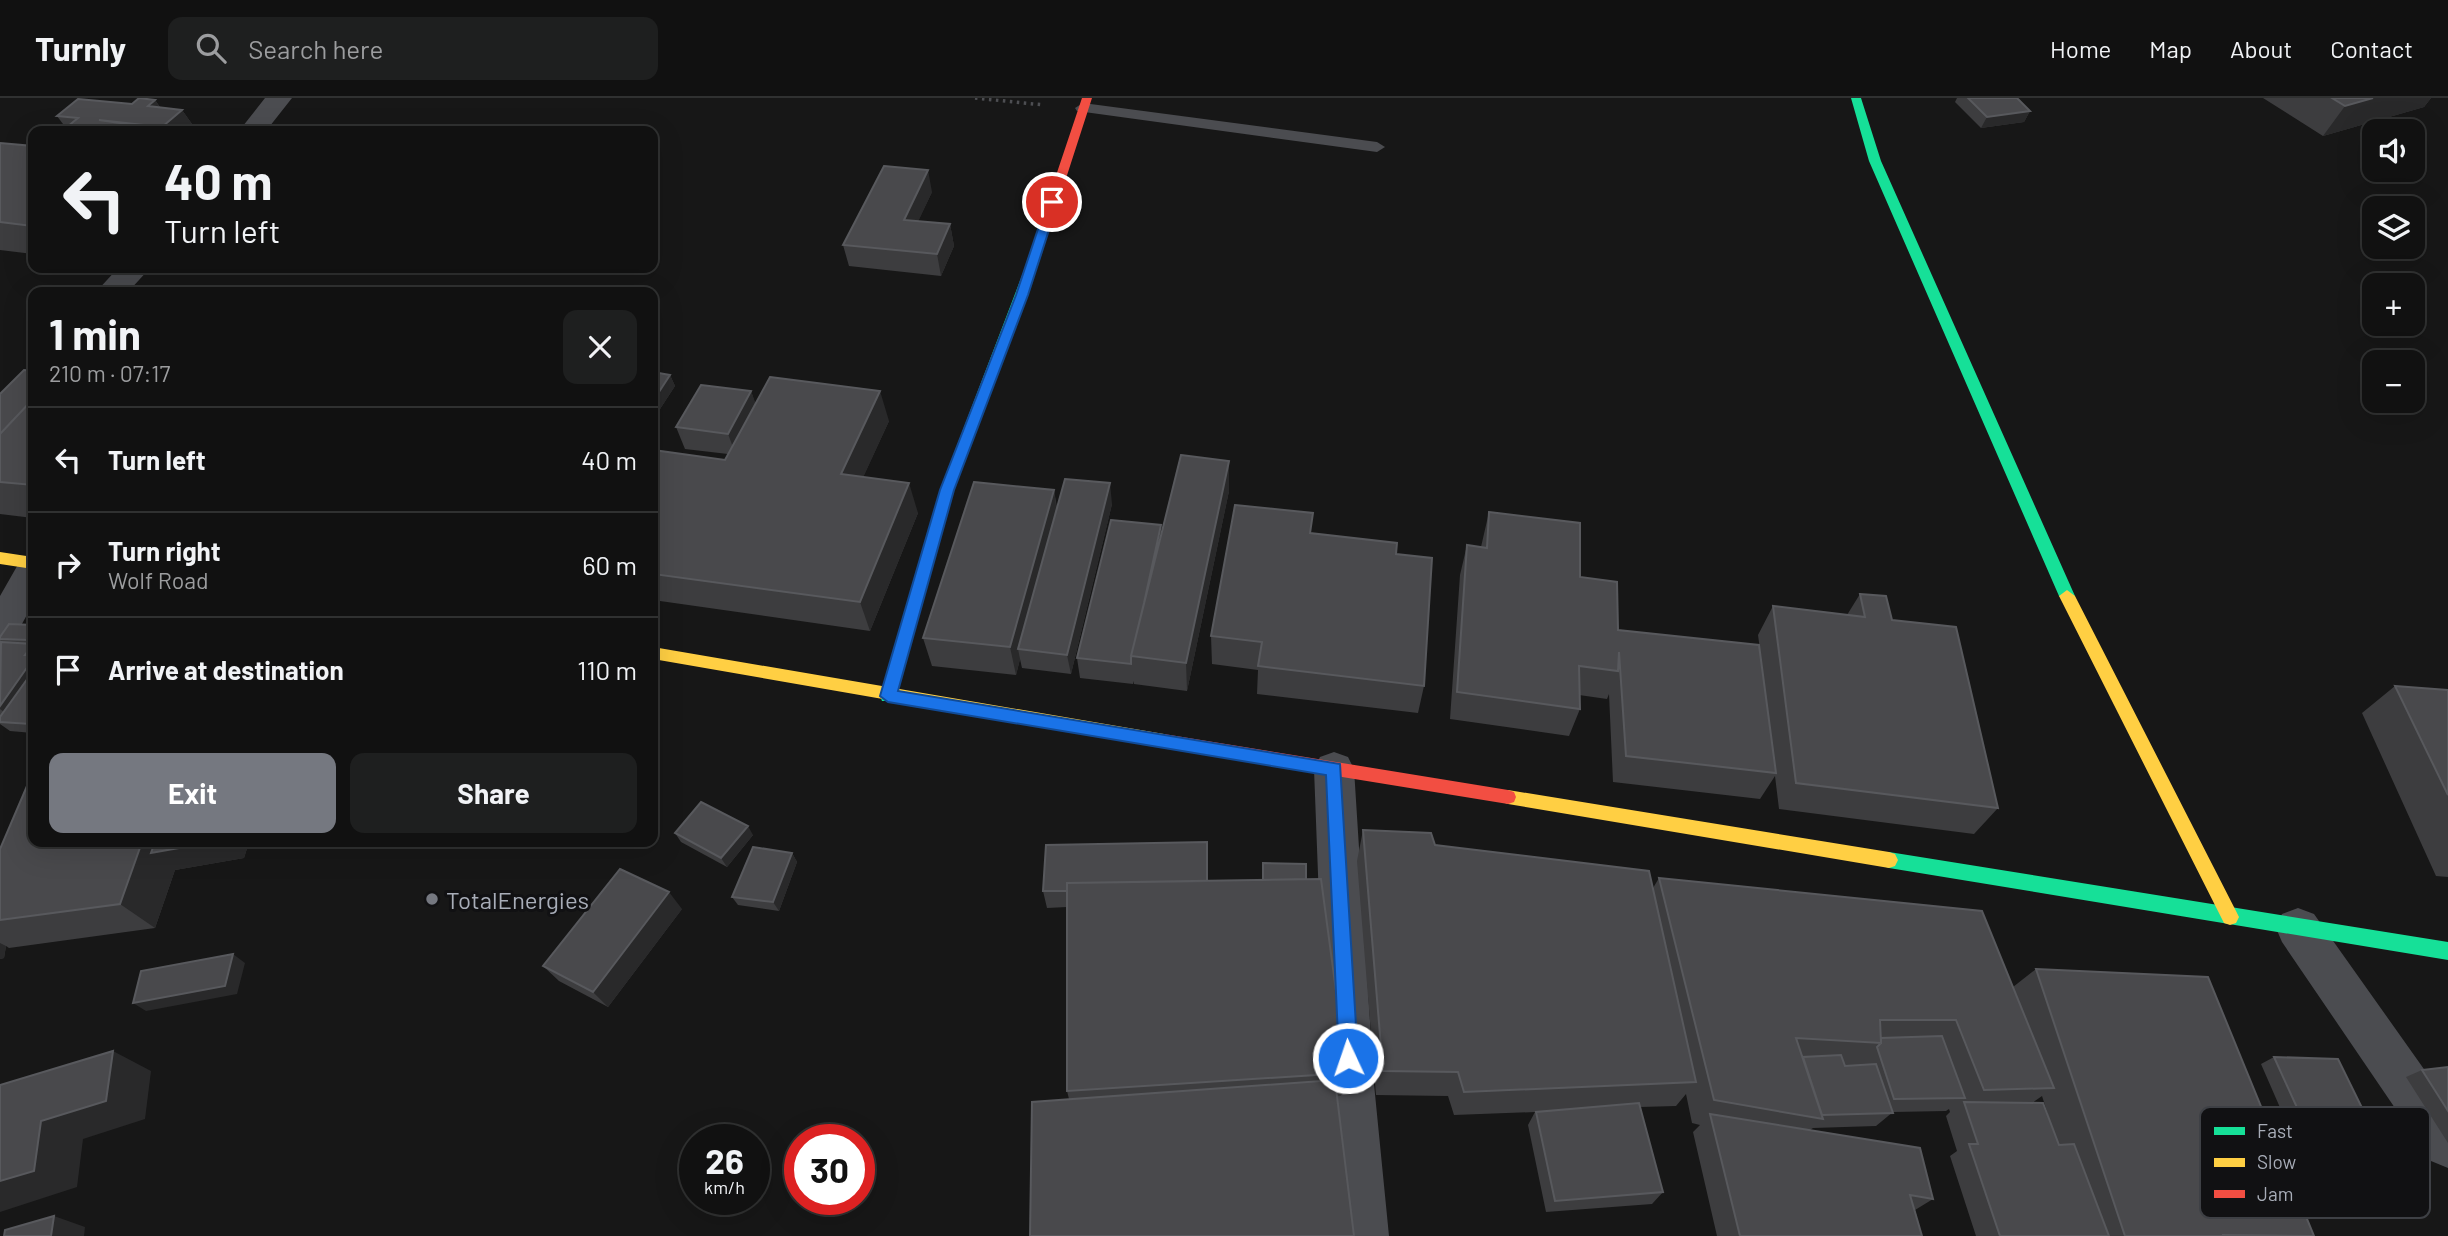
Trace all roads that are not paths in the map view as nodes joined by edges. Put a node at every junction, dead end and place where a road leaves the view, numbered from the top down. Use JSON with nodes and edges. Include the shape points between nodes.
{"nodes":[{"id":1,"x":279,"y":98,"type":"edge"},
{"id":2,"x":1856,"y":98,"type":"edge"},
{"id":3,"x":1085,"y":103,"type":"edge"},
{"id":4,"x":256,"y":126,"type":"edge"},
{"id":5,"x":1377,"y":147,"type":"dead end"},
{"id":6,"x":130,"y":273,"type":"edge"},
{"id":7,"x":116,"y":287,"type":"edge"},
{"id":8,"x":0,"y":558,"type":"edge"},
{"id":9,"x":28,"y":562,"type":"edge"},
{"id":10,"x":28,"y":580,"type":"edge"},
{"id":11,"x":0,"y":629,"type":"edge"},
{"id":12,"x":658,"y":655,"type":"edge"},
{"id":13,"x":888,"y":696,"type":"junction"},
{"id":14,"x":1334,"y":769,"type":"junction"},
{"id":15,"x":2230,"y":917,"type":"junction"},
{"id":16,"x":2298,"y":928,"type":"junction"},
{"id":17,"x":2448,"y":951,"type":"edge"},
{"id":18,"x":2422,"y":1107,"type":"edge"},
{"id":19,"x":2430,"y":1118,"type":"edge"},
{"id":20,"x":2448,"y":1144,"type":"edge"},
{"id":21,"x":1364,"y":1236,"type":"edge"}],
"edges":[{"from":1,"to":4,"type":"street"},
{"from":2,"to":15,"type":"main road","via":[[1875,161],[2060,582]]},
{"from":3,"to":5,"type":"lane"},
{"from":3,"to":13,"type":"main road","via":[[1022,295],[947,490]]},
{"from":6,"to":7,"type":"street"},
{"from":8,"to":9,"type":"main road"},
{"from":10,"to":11,"type":"street"},
{"from":12,"to":13,"type":"main road"},
{"from":13,"to":14,"type":"main road"},
{"from":14,"to":15,"type":"main road"},
{"from":14,"to":21,"type":"street","via":[[1350,1084]]},
{"from":15,"to":16,"type":"main road"},
{"from":16,"to":17,"type":"main road"},
{"from":16,"to":18,"type":"street"},
{"from":19,"to":20,"type":"street"}]}
